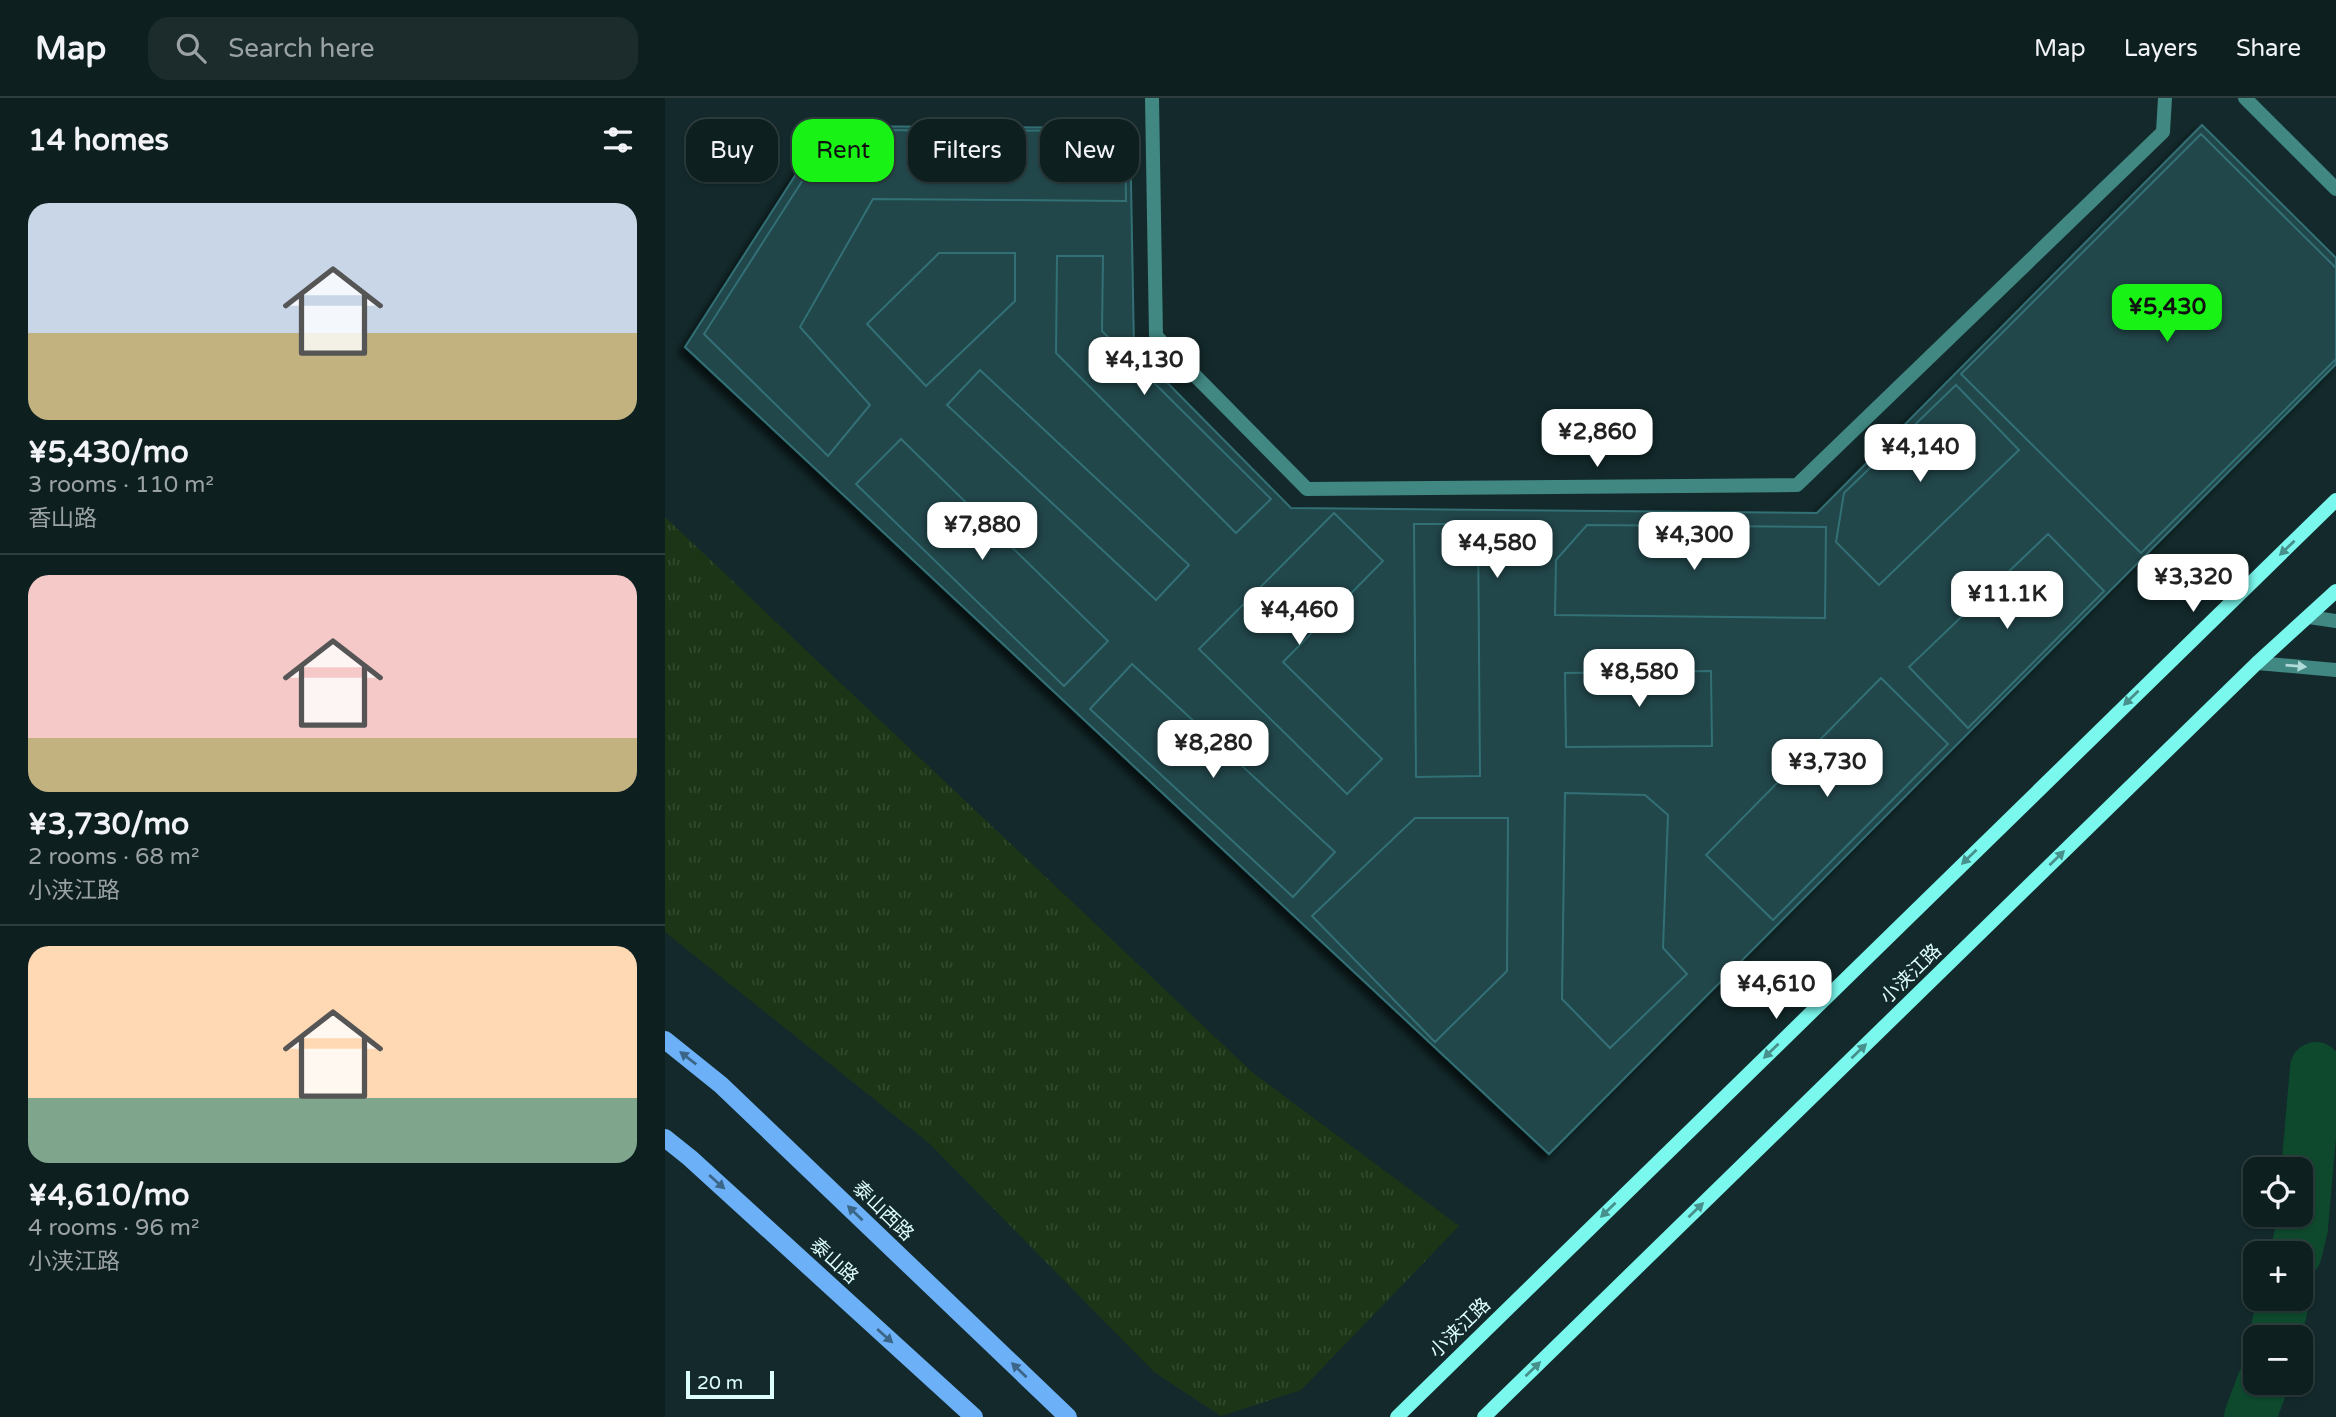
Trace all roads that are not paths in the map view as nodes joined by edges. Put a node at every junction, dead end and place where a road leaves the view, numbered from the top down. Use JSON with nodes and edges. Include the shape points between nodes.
{"nodes":[{"id":1,"x":1152,"y":98,"type":"edge"},
{"id":2,"x":2165,"y":98,"type":"edge"},
{"id":3,"x":2245,"y":98,"type":"edge"},
{"id":4,"x":2336,"y":189,"type":"edge"},
{"id":5,"x":2336,"y":500,"type":"edge"},
{"id":6,"x":2336,"y":590,"type":"edge"},
{"id":7,"x":2309,"y":617,"type":"junction"},
{"id":8,"x":2336,"y":621,"type":"edge"},
{"id":9,"x":2257,"y":663,"type":"junction"},
{"id":10,"x":2336,"y":670,"type":"edge"},
{"id":11,"x":665,"y":1040,"type":"edge"},
{"id":12,"x":665,"y":1138,"type":"edge"},
{"id":13,"x":974,"y":1417,"type":"edge"},
{"id":14,"x":1068,"y":1417,"type":"edge"},
{"id":15,"x":1397,"y":1417,"type":"edge"},
{"id":16,"x":1484,"y":1417,"type":"edge"}],
"edges":[{"from":1,"to":2,"type":"street","via":[[1156,336],[1307,489],[1321,489],[1797,485],[2163,132]]},
{"from":3,"to":4,"type":"street"},
{"from":5,"to":15,"type":"main road","name":"小浃江路","one_way":true},
{"from":6,"to":7,"type":"main road","name":"小浃江路"},
{"from":7,"to":8,"type":"street"},
{"from":7,"to":9,"type":"main road","name":"小浃江路"},
{"from":9,"to":10,"type":"street","one_way":true},
{"from":16,"to":9,"type":"main road","name":"小浃江路","one_way":true},
{"from":14,"to":11,"type":"main road","name":"泰山西路","one_way":true,"via":[[721,1085]]},
{"from":12,"to":13,"type":"main road","name":"泰山路","one_way":true}]}
